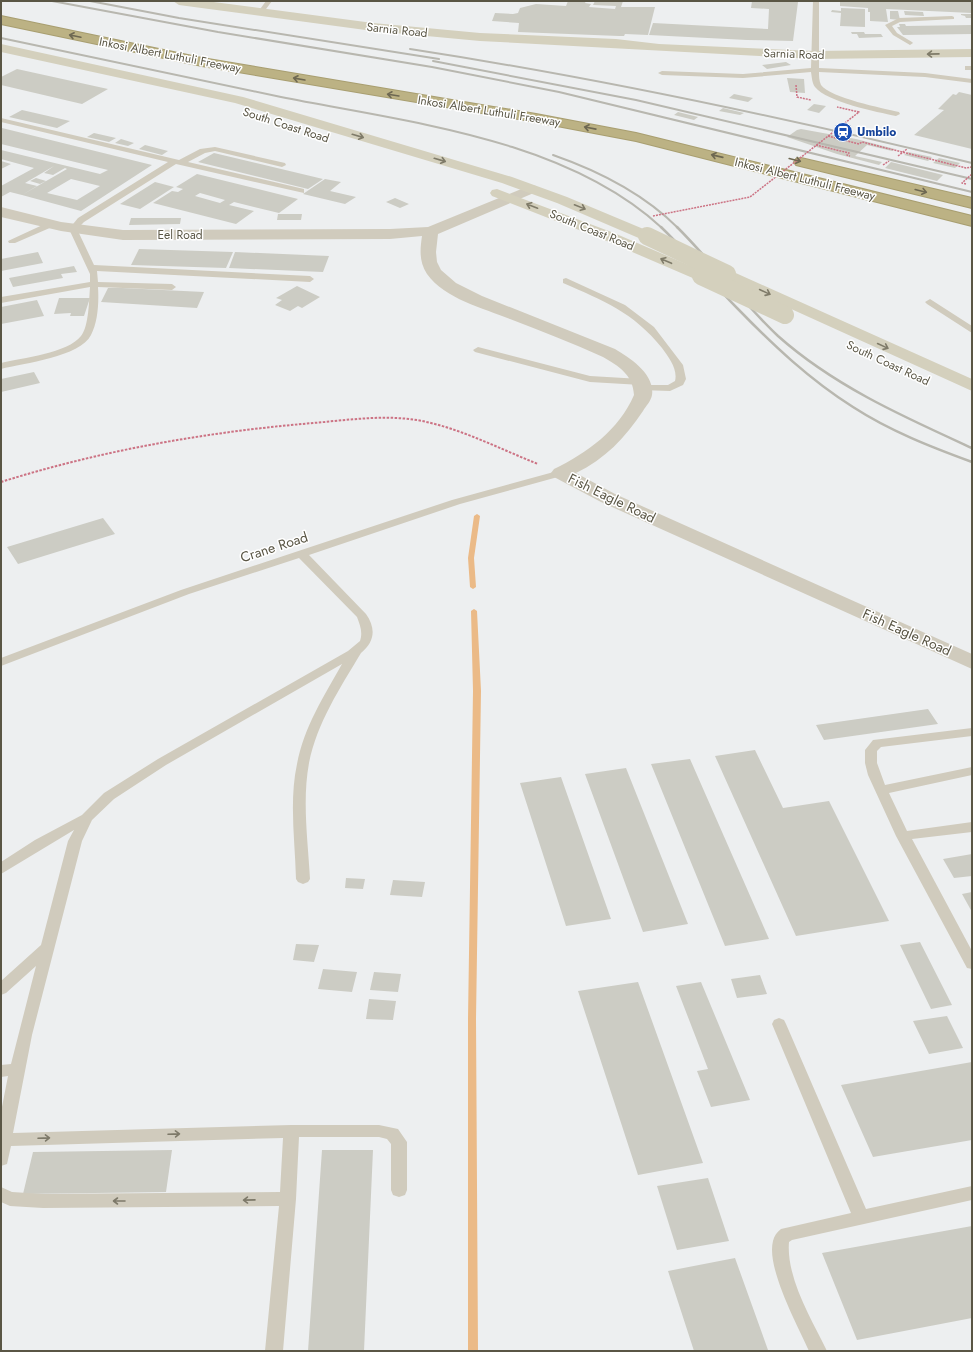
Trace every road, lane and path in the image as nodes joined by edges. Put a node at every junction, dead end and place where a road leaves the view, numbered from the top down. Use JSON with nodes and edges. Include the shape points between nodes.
{"nodes":[{"id":1,"x":179,"y":1,"type":"edge"},
{"id":2,"x":269,"y":1,"type":"edge"},
{"id":3,"x":816,"y":1,"type":"edge"},
{"id":4,"x":1,"y":7,"type":"edge"},
{"id":5,"x":261,"y":12,"type":"junction"},
{"id":6,"x":952,"y":18,"type":"dead end"},
{"id":7,"x":1,"y":20,"type":"edge"},
{"id":8,"x":946,"y":41,"type":"dead end"},
{"id":9,"x":910,"y":43,"type":"junction"},
{"id":10,"x":1,"y":48,"type":"edge"},
{"id":11,"x":814,"y":51,"type":"junction"},
{"id":12,"x":972,"y":53,"type":"edge"},
{"id":13,"x":814,"y":70,"type":"junction"},
{"id":14,"x":795,"y":72,"type":"junction"},
{"id":15,"x":662,"y":73,"type":"dead end"},
{"id":16,"x":972,"y":81,"type":"edge"},
{"id":17,"x":199,"y":93,"type":"junction"},
{"id":18,"x":502,"y":99,"type":"dead end"},
{"id":19,"x":811,"y":100,"type":"dead end"},
{"id":20,"x":837,"y":107,"type":"dead end"},
{"id":21,"x":896,"y":114,"type":"dead end"},
{"id":22,"x":2,"y":121,"type":"edge"},
{"id":23,"x":828,"y":136,"type":"junction"},
{"id":24,"x":816,"y":145,"type":"junction"},
{"id":25,"x":907,"y":149,"type":"dead end"},
{"id":26,"x":903,"y":152,"type":"junction"},
{"id":27,"x":847,"y":155,"type":"dead end"},
{"id":28,"x":898,"y":156,"type":"dead end"},
{"id":29,"x":786,"y":158,"type":"dead end"},
{"id":30,"x":178,"y":162,"type":"junction"},
{"id":31,"x":282,"y":165,"type":"dead end"},
{"id":32,"x":972,"y":167,"type":"edge"},
{"id":33,"x":435,"y":173,"type":"dead end"},
{"id":34,"x":972,"y":174,"type":"edge"},
{"id":35,"x":966,"y":184,"type":"dead end"},
{"id":36,"x":480,"y":188,"type":"dead end"},
{"id":37,"x":531,"y":189,"type":"junction"},
{"id":38,"x":301,"y":191,"type":"dead end"},
{"id":39,"x":511,"y":198,"type":"junction"},
{"id":40,"x":972,"y":203,"type":"edge"},
{"id":41,"x":1,"y":212,"type":"edge"},
{"id":42,"x":648,"y":216,"type":"dead end"},
{"id":43,"x":972,"y":221,"type":"edge"},
{"id":44,"x":49,"y":225,"type":"junction"},
{"id":45,"x":73,"y":229,"type":"junction"},
{"id":46,"x":431,"y":231,"type":"junction"},
{"id":47,"x":12,"y":242,"type":"dead end"},
{"id":48,"x":92,"y":268,"type":"junction"},
{"id":49,"x":310,"y":279,"type":"dead end"},
{"id":50,"x":566,"y":281,"type":"dead end"},
{"id":51,"x":94,"y":284,"type":"junction"},
{"id":52,"x":172,"y":287,"type":"dead end"},
{"id":53,"x":1,"y":300,"type":"edge"},
{"id":54,"x":930,"y":302,"type":"dead end"},
{"id":55,"x":972,"y":330,"type":"edge"},
{"id":56,"x":478,"y":350,"type":"dead end"},
{"id":57,"x":1,"y":366,"type":"edge"},
{"id":58,"x":642,"y":385,"type":"junction"},
{"id":59,"x":972,"y":386,"type":"edge"},
{"id":60,"x":972,"y":403,"type":"edge"},
{"id":61,"x":561,"y":473,"type":"junction"},
{"id":62,"x":1,"y":482,"type":"edge"},
{"id":63,"x":302,"y":554,"type":"junction"},
{"id":64,"x":355,"y":652,"type":"junction"},
{"id":65,"x":1,"y":662,"type":"edge"},
{"id":66,"x":972,"y":662,"type":"edge"},
{"id":67,"x":972,"y":732,"type":"edge"},
{"id":68,"x":972,"y":771,"type":"edge"},
{"id":69,"x":882,"y":790,"type":"junction"},
{"id":70,"x":87,"y":817,"type":"junction"},
{"id":71,"x":972,"y":827,"type":"edge"},
{"id":72,"x":903,"y":836,"type":"junction"},
{"id":73,"x":1,"y":869,"type":"edge"},
{"id":74,"x":303,"y":879,"type":"dead end"},
{"id":75,"x":49,"y":946,"type":"junction"},
{"id":76,"x":972,"y":964,"type":"edge"},
{"id":77,"x":1,"y":989,"type":"edge"},
{"id":78,"x":779,"y":1024,"type":"dead end"},
{"id":79,"x":18,"y":1069,"type":"junction"},
{"id":80,"x":1,"y":1071,"type":"edge"},
{"id":81,"x":291,"y":1131,"type":"junction"},
{"id":82,"x":5,"y":1140,"type":"junction"},
{"id":83,"x":1,"y":1159,"type":"edge"},
{"id":84,"x":399,"y":1190,"type":"dead end"},
{"id":85,"x":972,"y":1193,"type":"edge"},
{"id":86,"x":1,"y":1194,"type":"edge"},
{"id":87,"x":288,"y":1200,"type":"junction"},
{"id":88,"x":861,"y":1216,"type":"junction"},
{"id":89,"x":274,"y":1351,"type":"edge"},
{"id":90,"x":818,"y":1351,"type":"edge"}],
"edges":[{"from":1,"to":5,"type":"street","name":"Sarnia Road"},
{"from":2,"to":5,"type":"lane"},
{"from":3,"to":11,"type":"lane"},
{"from":4,"to":18,"type":"highway","name":"Inkosi Albert Luthuli Freeway","via":[[245,57]]},
{"from":5,"to":11,"type":"street","name":"Sarnia Road","via":[[432,34],[616,43],[659,48]]},
{"from":6,"to":9,"type":"lane","via":[[899,20],[888,25],[895,34]]},
{"from":43,"to":7,"type":"highway","name":"Inkosi Albert Luthuli Freeway","one_way":true,"via":[[636,137],[194,60]]},
{"from":8,"to":9,"type":"street","name":"Sarnia Road"},
{"from":9,"to":11,"type":"street","name":"Sarnia Road"},
{"from":10,"to":17,"type":"street","name":"South Coast Road"},
{"from":12,"to":11,"type":"street","name":"Sarnia Road","one_way":true},
{"from":11,"to":13,"type":"lane"},
{"from":13,"to":14,"type":"lane"},
{"from":13,"to":16,"type":"lane","via":[[925,75]]},
{"from":13,"to":21,"type":"lane","via":[[817,85],[824,91]]},
{"from":14,"to":15,"type":"lane","via":[[743,76]]},
{"from":14,"to":19,"type":"path","via":[[797,97]]},
{"from":17,"to":33,"type":"street","name":"South Coast Road","via":[[230,107]]},
{"from":17,"to":37,"type":"street","name":"South Coast Road","one_way":true,"via":[[238,100]]},
{"from":20,"to":23,"type":"path","bridge":true,"via":[[858,112]]},
{"from":22,"to":30,"type":"lane"},
{"from":23,"to":24,"type":"path","bridge":true},
{"from":23,"to":26,"type":"path"},
{"from":24,"to":27,"type":"path","via":[[849,153]]},
{"from":24,"to":42,"type":"path","bridge":true,"via":[[750,197]]},
{"from":25,"to":26,"type":"path"},
{"from":26,"to":28,"type":"path"},
{"from":26,"to":32,"type":"path","via":[[966,168]]},
{"from":29,"to":40,"type":"highway","name":"Inkosi Albert Luthuli Freeway","one_way":true},
{"from":30,"to":31,"type":"lane","via":[[203,151],[215,149]]},
{"from":30,"to":38,"type":"lane"},
{"from":30,"to":45,"type":"lane","via":[[81,220]]},
{"from":34,"to":35,"type":"path","bridge":true,"via":[[962,183]]},
{"from":36,"to":39,"type":"street","name":"South Coast Road"},
{"from":37,"to":39,"type":"street"},
{"from":37,"to":59,"type":"street","name":"South Coast Road","one_way":true,"bridge":true,"via":[[647,236]]},
{"from":39,"to":46,"type":"street"},
{"from":60,"to":39,"type":"street","name":"South Coast Road","one_way":true,"bridge":true,"via":[[701,276]]},
{"from":41,"to":44,"type":"street","name":"Eel Road"},
{"from":44,"to":45,"type":"street","name":"Eel Road"},
{"from":44,"to":47,"type":"lane"},
{"from":45,"to":46,"type":"street","name":"Eel Road","via":[[123,235],[362,235]]},
{"from":45,"to":48,"type":"lane"},
{"from":46,"to":58,"type":"street","via":[[428,260],[434,274],[446,284],[616,357],[632,368]]},
{"from":48,"to":49,"type":"lane"},
{"from":48,"to":51,"type":"lane"},
{"from":50,"to":58,"type":"lane","via":[[611,302],[642,321],[674,358],[681,376],[678,385],[670,388]]},
{"from":51,"to":52,"type":"lane"},
{"from":51,"to":53,"type":"lane"},
{"from":51,"to":57,"type":"lane","via":[[94,304],[88,332],[82,341],[64,351]]},
{"from":54,"to":55,"type":"lane"},
{"from":56,"to":58,"type":"lane","via":[[590,379]]},
{"from":58,"to":61,"type":"street","name":"Fish Eagle Road","via":[[641,398],[617,435],[596,454]]},
{"from":61,"to":62,"type":"path","via":[[453,428],[420,420],[386,419],[302,424],[150,445],[96,456]]},
{"from":61,"to":63,"type":"lane","name":"Crane Road","via":[[462,500]]},
{"from":61,"to":66,"type":"street","name":"Fish Eagle Road","via":[[608,498]]},
{"from":63,"to":64,"type":"lane","via":[[350,603],[368,627],[367,639]]},
{"from":63,"to":65,"type":"lane","name":"Crane Road","via":[[185,592]]},
{"from":64,"to":70,"type":"lane","via":[[162,762],[109,796]]},
{"from":64,"to":74,"type":"lane","via":[[312,732],[303,761],[300,802]]},
{"from":67,"to":69,"type":"lane","via":[[876,744],[871,750],[871,763]]},
{"from":68,"to":69,"type":"lane"},
{"from":69,"to":72,"type":"lane"},
{"from":70,"to":73,"type":"lane","via":[[40,843]]},
{"from":70,"to":75,"type":"lane","via":[[75,841]]},
{"from":71,"to":72,"type":"lane"},
{"from":72,"to":76,"type":"lane"},
{"from":75,"to":77,"type":"lane"},
{"from":75,"to":79,"type":"lane"},
{"from":78,"to":88,"type":"lane"},
{"from":79,"to":80,"type":"lane"},
{"from":79,"to":82,"type":"lane"},
{"from":82,"to":81,"type":"lane","one_way":true},
{"from":81,"to":84,"type":"lane","via":[[379,1131],[392,1134],[400,1146]]},
{"from":81,"to":87,"type":"lane"},
{"from":82,"to":83,"type":"lane"},
{"from":85,"to":88,"type":"lane"},
{"from":87,"to":86,"type":"lane","one_way":true,"via":[[43,1201],[10,1199]]},
{"from":87,"to":89,"type":"lane"},
{"from":88,"to":90,"type":"lane","via":[[789,1232],[781,1242],[781,1256],[790,1286]]}]}
